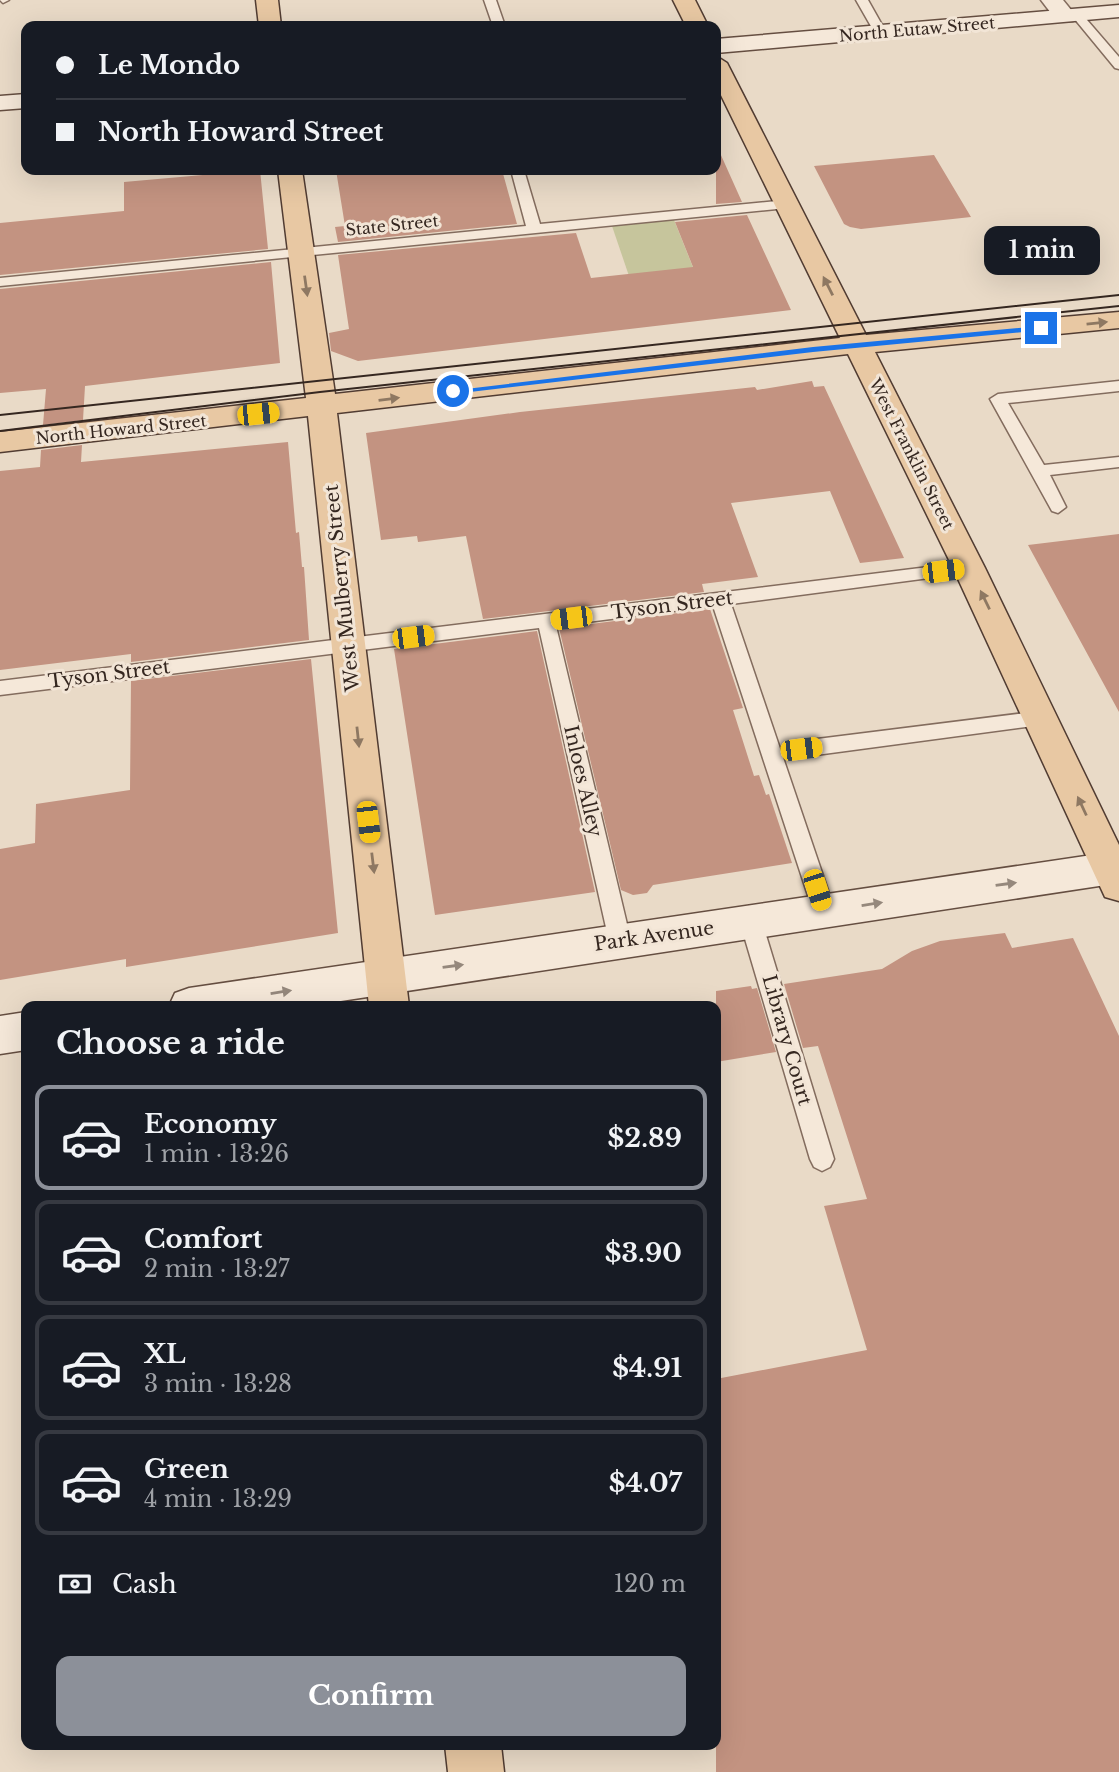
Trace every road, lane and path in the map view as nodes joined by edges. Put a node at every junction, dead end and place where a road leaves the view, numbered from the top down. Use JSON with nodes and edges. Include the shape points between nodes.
{"nodes":[{"id":1,"x":267,"y":0,"type":"edge"},
{"id":2,"x":490,"y":0,"type":"edge"},
{"id":3,"x":684,"y":0,"type":"edge"},
{"id":4,"x":862,"y":0,"type":"edge"},
{"id":5,"x":1064,"y":10,"type":"edge"},
{"id":6,"x":1119,"y":12,"type":"edge"},
{"id":7,"x":269,"y":21,"type":"edge"},
{"id":8,"x":497,"y":21,"type":"edge"},
{"id":9,"x":694,"y":21,"type":"edge"},
{"id":10,"x":880,"y":32,"type":"junction"},
{"id":11,"x":721,"y":46,"type":"edge"},
{"id":12,"x":1119,"y":65,"type":"edge"},
{"id":13,"x":721,"y":73,"type":"edge"},
{"id":14,"x":21,"y":101,"type":"edge"},
{"id":15,"x":0,"y":103,"type":"edge"},
{"id":16,"x":291,"y":175,"type":"edge"},
{"id":17,"x":518,"y":175,"type":"edge"},
{"id":18,"x":787,"y":204,"type":"junction"},
{"id":19,"x":534,"y":228,"type":"junction"},
{"id":20,"x":301,"y":251,"type":"junction"},
{"id":21,"x":0,"y":282,"type":"edge"},
{"id":22,"x":1119,"y":320,"type":"edge"},
{"id":23,"x":858,"y":347,"type":"junction"},
{"id":24,"x":1119,"y":386,"type":"edge"},
{"id":25,"x":321,"y":407,"type":"junction"},
{"id":26,"x":0,"y":442,"type":"edge"},
{"id":27,"x":1119,"y":462,"type":"edge"},
{"id":28,"x":1039,"y":471,"type":"junction"},
{"id":29,"x":1058,"y":507,"type":"dead end"},
{"id":30,"x":969,"y":568,"type":"junction"},
{"id":31,"x":720,"y":599,"type":"junction"},
{"id":32,"x":546,"y":621,"type":"junction"},
{"id":33,"x":348,"y":645,"type":"junction"},
{"id":34,"x":0,"y":688,"type":"edge"},
{"id":35,"x":1041,"y":718,"type":"junction"},
{"id":36,"x":801,"y":749,"type":"dead end"},
{"id":37,"x":1116,"y":873,"type":"edge"},
{"id":38,"x":824,"y":911,"type":"junction"},
{"id":39,"x":751,"y":922,"type":"junction"},
{"id":40,"x":620,"y":941,"type":"junction"},
{"id":41,"x":388,"y":991,"type":"edge"},
{"id":42,"x":256,"y":1001,"type":"edge"},
{"id":43,"x":21,"y":1032,"type":"edge"},
{"id":44,"x":0,"y":1035,"type":"edge"},
{"id":45,"x":821,"y":1159,"type":"dead end"},
{"id":46,"x":474,"y":1750,"type":"edge"},
{"id":47,"x":476,"y":1772,"type":"edge"}],
"edges":[{"from":1,"to":7,"type":"main road"},
{"from":2,"to":8,"type":"lane"},
{"from":3,"to":9,"type":"main road"},
{"from":4,"to":10,"type":"lane"},
{"from":5,"to":6,"type":"street","name":"North Eutaw Street"},
{"from":5,"to":10,"type":"street","name":"North Eutaw Street"},
{"from":5,"to":12,"type":"lane"},
{"from":10,"to":11,"type":"street","name":"North Eutaw Street"},
{"from":13,"to":18,"type":"main road","name":"West Franklin Street"},
{"from":14,"to":15,"type":"street"},
{"from":16,"to":20,"type":"main road","name":"West Mulberry Street"},
{"from":17,"to":19,"type":"lane"},
{"from":18,"to":19,"type":"lane","name":"State Street"},
{"from":23,"to":18,"type":"main road","name":"West Franklin Street","one_way":true},
{"from":19,"to":20,"type":"lane","name":"State Street"},
{"from":20,"to":21,"type":"lane","name":"State Street"},
{"from":20,"to":25,"type":"main road","name":"West Mulberry Street","one_way":true},
{"from":23,"to":22,"type":"main road","name":"North Howard Street","one_way":true},
{"from":25,"to":23,"type":"main road","name":"North Howard Street","one_way":true},
{"from":23,"to":30,"type":"main road","name":"West Franklin Street"},
{"from":24,"to":28,"type":"lane","via":[[998,399]]},
{"from":25,"to":26,"type":"main road","name":"North Howard Street"},
{"from":25,"to":33,"type":"main road","name":"West Mulberry Street"},
{"from":27,"to":28,"type":"lane"},
{"from":28,"to":29,"type":"lane"},
{"from":30,"to":31,"type":"lane","name":"Tyson Street"},
{"from":35,"to":30,"type":"main road","name":"West Franklin Street","one_way":true},
{"from":31,"to":32,"type":"lane","name":"Tyson Street"},
{"from":31,"to":38,"type":"lane"},
{"from":32,"to":33,"type":"lane","name":"Tyson Street"},
{"from":32,"to":40,"type":"lane","name":"Inloes Alley"},
{"from":33,"to":34,"type":"lane","name":"Tyson Street"},
{"from":33,"to":41,"type":"main road","name":"West Mulberry Street","one_way":true},
{"from":35,"to":36,"type":"lane"},
{"from":37,"to":35,"type":"main road","name":"West Franklin Street","one_way":true},
{"from":38,"to":37,"type":"street","name":"Park Avenue","one_way":true},
{"from":38,"to":39,"type":"street","name":"Park Avenue"},
{"from":39,"to":40,"type":"street","name":"Park Avenue"},
{"from":39,"to":45,"type":"lane","name":"Library Court"},
{"from":41,"to":40,"type":"street","name":"Park Avenue","one_way":true},
{"from":42,"to":41,"type":"street","name":"Park Avenue","one_way":true},
{"from":43,"to":44,"type":"street"},
{"from":46,"to":47,"type":"main road"}]}
